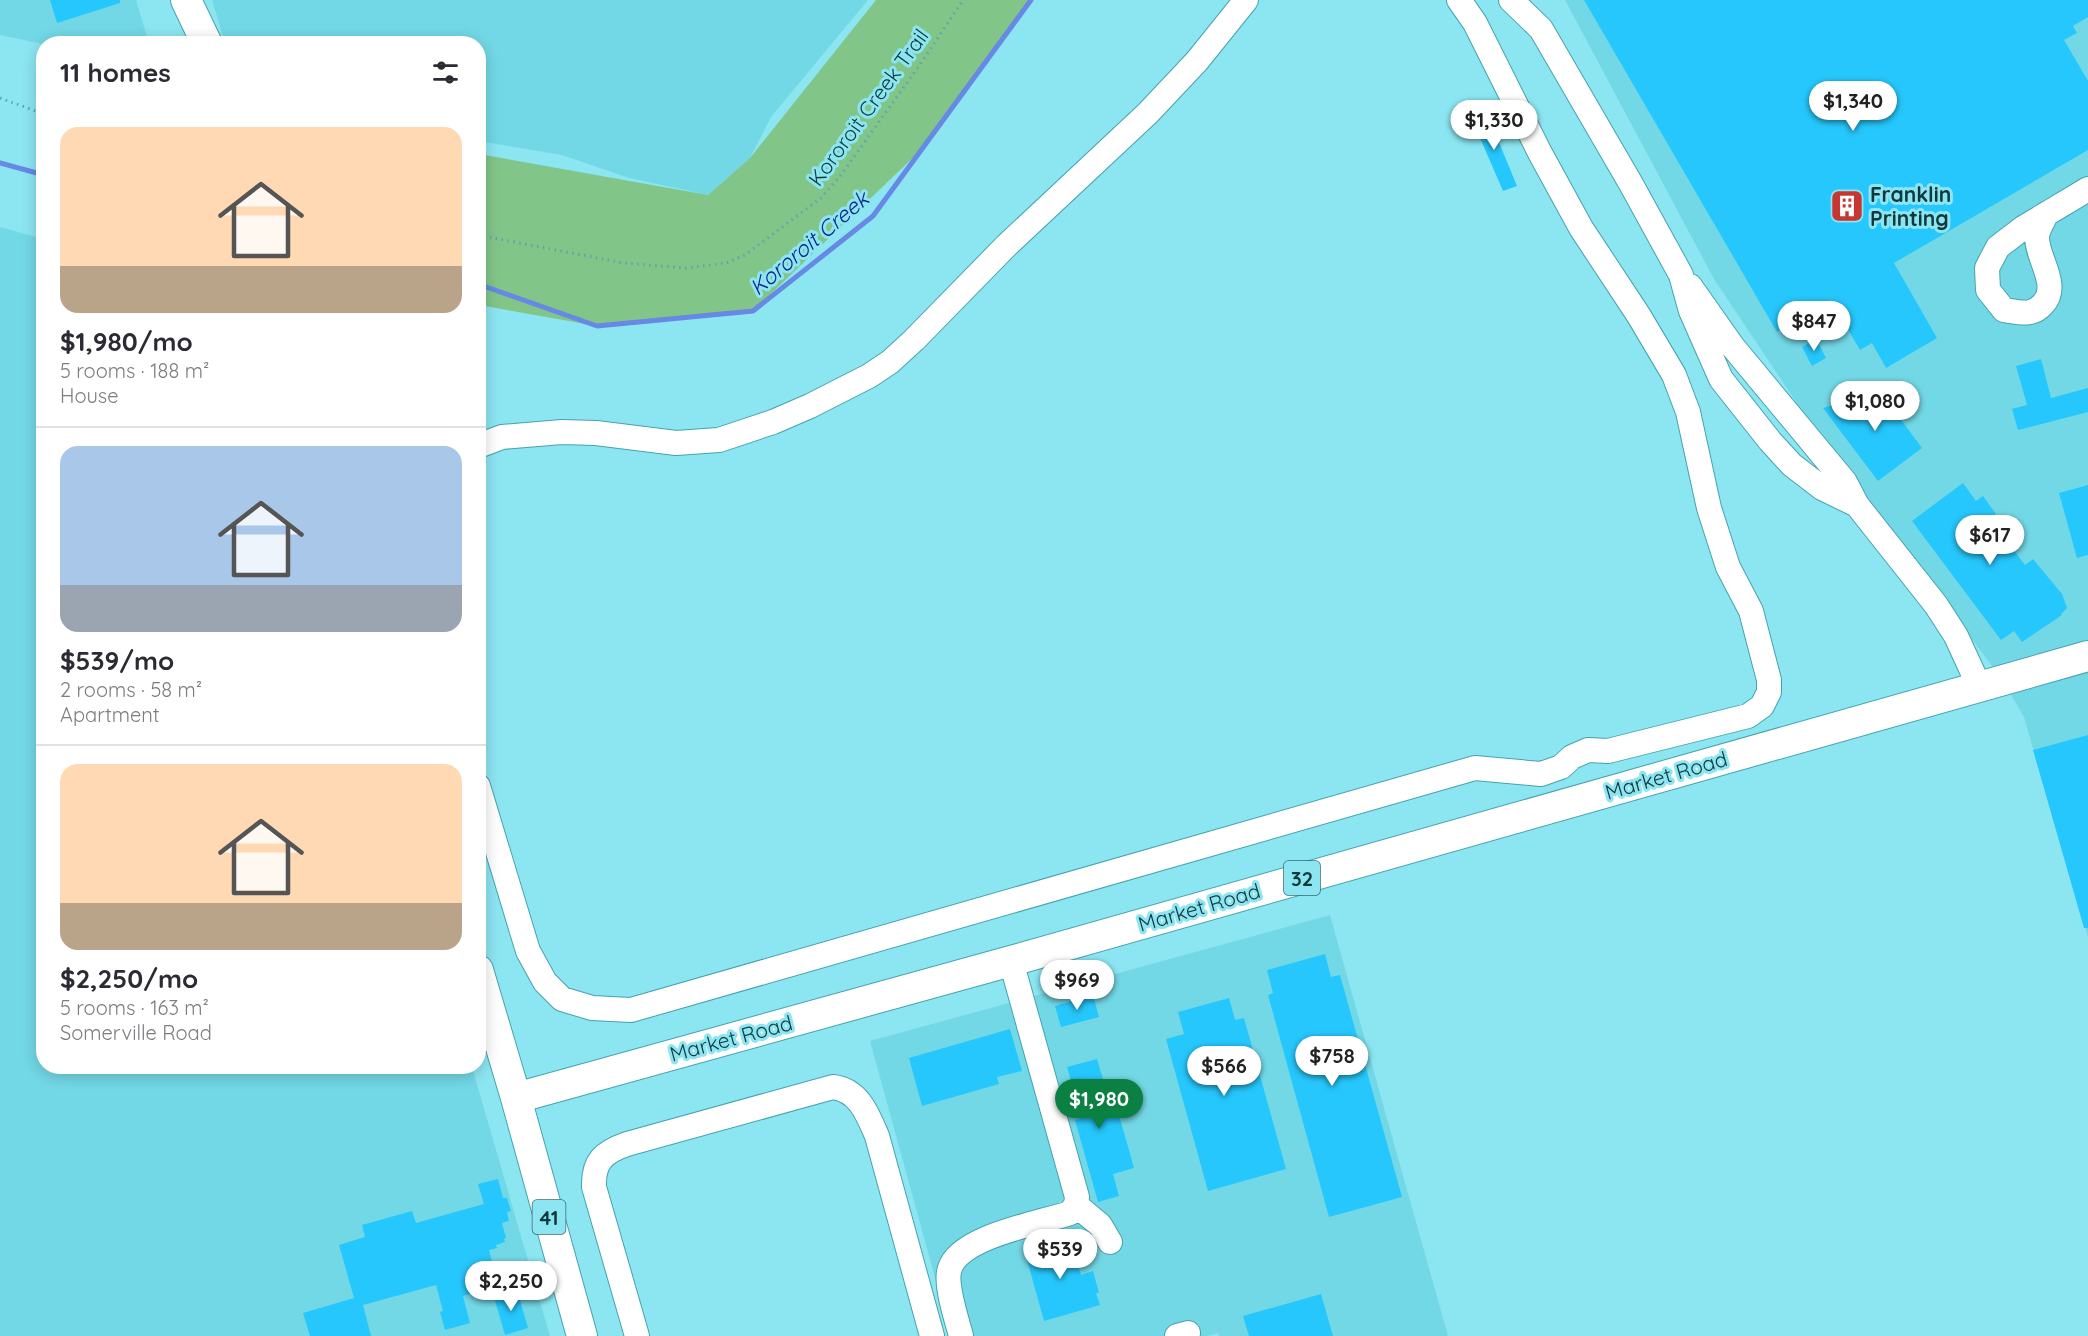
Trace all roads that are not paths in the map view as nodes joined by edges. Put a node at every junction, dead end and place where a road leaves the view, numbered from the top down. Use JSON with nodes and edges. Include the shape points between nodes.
{"nodes":[{"id":1,"x":186,"y":0,"type":"edge"},
{"id":2,"x":202,"y":0,"type":"edge"},
{"id":3,"x":1246,"y":0,"type":"edge"},
{"id":4,"x":1459,"y":0,"type":"edge"},
{"id":5,"x":1511,"y":0,"type":"edge"},
{"id":6,"x":203,"y":36,"type":"edge"},
{"id":7,"x":213,"y":36,"type":"edge"},
{"id":8,"x":2088,"y":189,"type":"edge"},
{"id":9,"x":2046,"y":214,"type":"dead end"},
{"id":10,"x":486,"y":443,"type":"edge"},
{"id":11,"x":2088,"y":656,"type":"edge"},
{"id":12,"x":1979,"y":686,"type":"junction"},
{"id":13,"x":486,"y":812,"type":"edge"},
{"id":14,"x":1011,"y":961,"type":"junction"},
{"id":15,"x":486,"y":997,"type":"edge"},
{"id":16,"x":516,"y":1098,"type":"junction"},
{"id":17,"x":1076,"y":1205,"type":"junction"},
{"id":18,"x":1110,"y":1242,"type":"dead end"},
{"id":19,"x":582,"y":1336,"type":"edge"},
{"id":20,"x":637,"y":1336,"type":"edge"},
{"id":21,"x":932,"y":1336,"type":"edge"},
{"id":22,"x":961,"y":1336,"type":"edge"}],
"edges":[{"from":1,"to":6,"type":"main road"},
{"from":2,"to":7,"type":"main road"},
{"from":3,"to":10,"type":"lane","via":[[1148,113],[1007,245],[914,340],[869,376],[774,422],[719,440],[676,443],[562,432]]},
{"from":4,"to":13,"type":"lane","via":[[1475,22],[1581,228],[1674,375],[1688,412],[1706,497],[1728,567],[1751,611],[1769,680],[1762,706],[1748,716],[1705,727],[1608,751],[1588,750],[1541,774],[1475,768],[631,1010],[592,1008],[562,999],[545,982],[528,951]]},
{"from":5,"to":12,"type":"lane","via":[[1551,44],[1681,275],[1691,311],[1720,379],[1792,465],[1822,488],[1857,505],[1936,605],[1956,636]]},
{"from":8,"to":9,"type":"lane"},
{"from":11,"to":12,"type":"main road","name":"Market Road","number":"32"},
{"from":12,"to":14,"type":"main road","name":"Market Road","number":"32"},
{"from":14,"to":16,"type":"main road","name":"Market Road","number":"32"},
{"from":14,"to":17,"type":"lane","via":[[1073,1181]]},
{"from":15,"to":16,"type":"main road"},
{"from":16,"to":19,"type":"main road","number":"41"},
{"from":17,"to":18,"type":"lane","via":[[1100,1225]]},
{"from":17,"to":22,"type":"lane","via":[[1070,1213],[976,1243],[958,1254],[949,1269]]},
{"from":20,"to":21,"type":"lane","via":[[594,1187],[594,1174],[603,1156],[627,1144],[833,1087],[848,1091],[859,1102],[877,1136]]}]}
